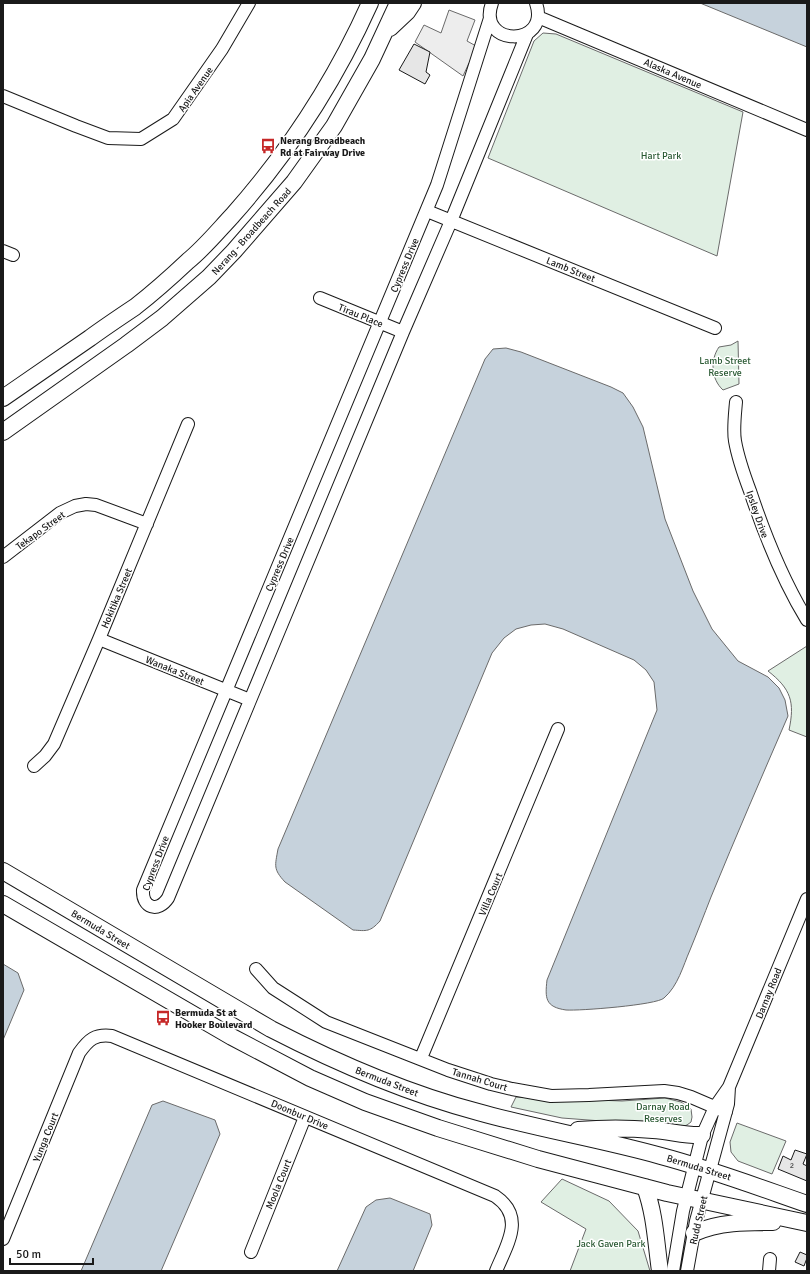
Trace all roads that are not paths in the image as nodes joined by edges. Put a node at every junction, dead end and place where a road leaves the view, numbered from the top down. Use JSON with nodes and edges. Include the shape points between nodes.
{"nodes":[{"id":1,"x":249,"y":3,"type":"edge"},
{"id":2,"x":363,"y":3,"type":"edge"},
{"id":3,"x":370,"y":3,"type":"edge"},
{"id":4,"x":398,"y":3,"type":"edge"},
{"id":5,"x":413,"y":3,"type":"edge"},
{"id":6,"x":492,"y":3,"type":"edge"},
{"id":7,"x":536,"y":3,"type":"edge"},
{"id":8,"x":538,"y":17,"type":"junction"},
{"id":9,"x":490,"y":18,"type":"junction"},
{"id":10,"x":359,"y":27,"type":"junction"},
{"id":11,"x":384,"y":33,"type":"junction"},
{"id":12,"x":527,"y":34,"type":"junction"},
{"id":13,"x":3,"y":96,"type":"edge"},
{"id":14,"x":807,"y":130,"type":"edge"},
{"id":15,"x":427,"y":211,"type":"junction"},
{"id":16,"x":451,"y":221,"type":"junction"},
{"id":17,"x":320,"y":298,"type":"dead end"},
{"id":18,"x":379,"y":322,"type":"junction"},
{"id":19,"x":714,"y":328,"type":"dead end"},
{"id":20,"x":403,"y":332,"type":"junction"},
{"id":21,"x":3,"y":398,"type":"edge"},
{"id":22,"x":736,"y":402,"type":"dead end"},
{"id":23,"x":188,"y":424,"type":"dead end"},
{"id":24,"x":3,"y":432,"type":"edge"},
{"id":25,"x":147,"y":524,"type":"junction"},
{"id":26,"x":3,"y":557,"type":"edge"},
{"id":27,"x":807,"y":620,"type":"edge"},
{"id":28,"x":99,"y":639,"type":"junction"},
{"id":29,"x":226,"y":691,"type":"junction"},
{"id":30,"x":250,"y":700,"type":"junction"},
{"id":31,"x":558,"y":729,"type":"dead end"},
{"id":32,"x":34,"y":766,"type":"dead end"},
{"id":33,"x":3,"y":871,"type":"edge"},
{"id":34,"x":807,"y":899,"type":"edge"},
{"id":35,"x":3,"y":904,"type":"edge"},
{"id":36,"x":256,"y":969,"type":"dead end"},
{"id":37,"x":91,"y":1039,"type":"joint"},
{"id":38,"x":421,"y":1058,"type":"junction"},
{"id":39,"x":729,"y":1087,"type":"junction"},
{"id":40,"x":715,"y":1107,"type":"junction"},
{"id":41,"x":726,"y":1112,"type":"junction"},
{"id":42,"x":305,"y":1117,"type":"junction"},
{"id":43,"x":560,"y":1131,"type":"junction"},
{"id":44,"x":702,"y":1135,"type":"junction"},
{"id":45,"x":694,"y":1165,"type":"junction"},
{"id":46,"x":711,"y":1170,"type":"junction"},
{"id":47,"x":645,"y":1187,"type":"junction"},
{"id":48,"x":686,"y":1197,"type":"junction"},
{"id":49,"x":702,"y":1201,"type":"junction"},
{"id":50,"x":807,"y":1204,"type":"edge"},
{"id":51,"x":804,"y":1222,"type":"edge"},
{"id":52,"x":694,"y":1233,"type":"junction"},
{"id":53,"x":3,"y":1238,"type":"edge"},
{"id":54,"x":251,"y":1252,"type":"dead end"},
{"id":55,"x":496,"y":1271,"type":"edge"},
{"id":56,"x":660,"y":1271,"type":"edge"},
{"id":57,"x":673,"y":1271,"type":"edge"},
{"id":58,"x":687,"y":1271,"type":"edge"}],
"edges":[{"from":1,"to":13,"type":"street","name":"Apia Avenue","via":[[222,50],[173,119],[141,139],[108,138]]},
{"from":2,"to":10,"type":"main road"},
{"from":3,"to":10,"type":"main road"},
{"from":4,"to":11,"type":"main road","name":"Nerang - Broadbeach Road"},
{"from":5,"to":11,"type":"main road"},
{"from":6,"to":9,"type":"street","name":"Cypress Drive"},
{"from":7,"to":8,"type":"street"},
{"from":8,"to":12,"type":"street","name":"Cypress Drive"},
{"from":8,"to":14,"type":"street","name":"Alaska Avenue"},
{"from":9,"to":12,"type":"street","via":[[497,30],[505,35],[514,37]]},
{"from":9,"to":15,"type":"street","name":"Cypress Drive"},
{"from":10,"to":21,"type":"main road","via":[[326,89],[297,134],[253,192],[221,228],[189,260],[135,306]]},
{"from":11,"to":24,"type":"main road","name":"Nerang - Broadbeach Road","via":[[354,93],[314,156],[234,251],[209,277],[156,322]]},
{"from":12,"to":16,"type":"street","name":"Cypress Drive"},
{"from":15,"to":16,"type":"street","name":"Lamb Street"},
{"from":15,"to":18,"type":"street","name":"Cypress Drive"},
{"from":16,"to":19,"type":"street","name":"Lamb Street"},
{"from":16,"to":20,"type":"street","name":"Cypress Drive"},
{"from":17,"to":18,"type":"street","name":"Tirau Place"},
{"from":18,"to":20,"type":"street","name":"Tirau Place"},
{"from":18,"to":29,"type":"street","name":"Cypress Drive"},
{"from":20,"to":30,"type":"street","name":"Cypress Drive"},
{"from":22,"to":27,"type":"street","name":"Ipsley Drive","via":[[735,440],[761,526],[792,596]]},
{"from":23,"to":25,"type":"street","name":"Hokitika Street"},
{"from":25,"to":26,"type":"street","name":"Tekapo Street","via":[[96,505],[75,506],[60,513]]},
{"from":25,"to":28,"type":"street","name":"Hokitika Street"},
{"from":28,"to":29,"type":"street","name":"Wanaka Street"},
{"from":28,"to":32,"type":"street","name":"Hokitika Street","via":[[54,744]]},
{"from":29,"to":30,"type":"street","name":"Wanaka Street"},
{"from":29,"to":30,"type":"street","name":"Cypress Drive","via":[[143,890],[146,903],[152,907],[164,904],[168,898]]},
{"from":31,"to":38,"type":"street","name":"Villa Court"},
{"from":33,"to":43,"type":"main road","name":"Bermuda Street","via":[[203,990],[305,1047],[368,1075],[422,1094],[477,1112]]},
{"from":34,"to":39,"type":"street","name":"Darnay Road"},
{"from":35,"to":47,"type":"main road","via":[[238,1041],[339,1091],[438,1128],[538,1159]]},
{"from":36,"to":38,"type":"street","name":"Tannah Court","via":[[273,988],[326,1022]]},
{"from":37,"to":42,"type":"street","name":"Doonbur Drive","via":[[112,1036]]},
{"from":37,"to":53,"type":"street","name":"Yunga Court","via":[[79,1053]]},
{"from":38,"to":40,"type":"street","name":"Tannah Court","via":[[448,1070],[512,1090],[551,1096],[664,1091],[691,1097]]},
{"from":39,"to":40,"type":"street","name":"Darnay Road"},
{"from":39,"to":41,"type":"street","name":"Darnay Road"},
{"from":40,"to":41,"type":"street","name":"Tannah Court"},
{"from":40,"to":44,"type":"street","name":"Darnay Road"},
{"from":41,"to":46,"type":"street","name":"Darnay Road"},
{"from":42,"to":54,"type":"street","name":"Moola Court"},
{"from":42,"to":55,"type":"street","name":"Doonbur Drive","via":[[494,1196],[506,1205],[512,1225]]},
{"from":43,"to":44,"type":"main road","via":[[616,1128]]},
{"from":43,"to":45,"type":"main road","name":"Bermuda Street"},
{"from":44,"to":45,"type":"street","name":"Darnay Road"},
{"from":45,"to":46,"type":"main road","name":"Bermuda Street"},
{"from":45,"to":48,"type":"street","name":"Darnay Road"},
{"from":46,"to":49,"type":"street","name":"Rudd Street"},
{"from":46,"to":50,"type":"main road","name":"Bermuda Street"},
{"from":47,"to":48,"type":"main road"},
{"from":47,"to":56,"type":"main road","via":[[653,1216]]},
{"from":48,"to":49,"type":"main road"},
{"from":48,"to":57,"type":"street","name":"Rudd Street"},
{"from":49,"to":51,"type":"main road"},
{"from":49,"to":52,"type":"street","name":"Rudd Street"},
{"from":51,"to":52,"type":"main road","via":[[733,1223]]},
{"from":52,"to":58,"type":"street","name":"Rudd Street"}]}
